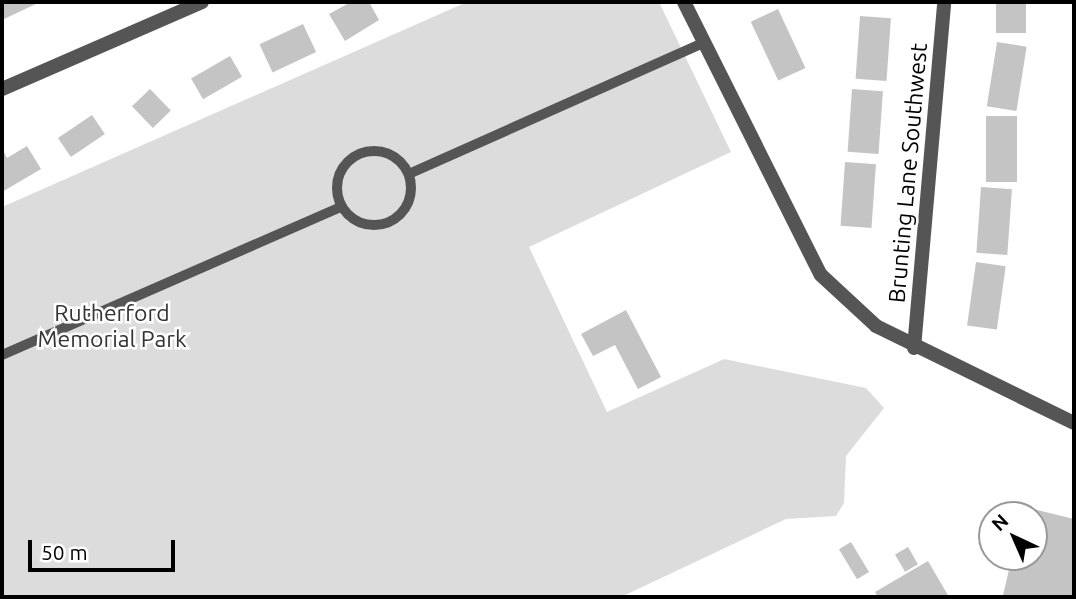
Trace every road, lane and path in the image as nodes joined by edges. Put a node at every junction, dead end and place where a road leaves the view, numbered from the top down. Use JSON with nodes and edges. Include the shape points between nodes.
{"nodes":[{"id":1,"x":202,"y":2,"type":"edge"},
{"id":2,"x":684,"y":2,"type":"edge"},
{"id":3,"x":944,"y":2,"type":"edge"},
{"id":4,"x":703,"y":43,"type":"junction"},
{"id":5,"x":2,"y":89,"type":"edge"},
{"id":6,"x":411,"y":173,"type":"junction"},
{"id":7,"x":340,"y":207,"type":"junction"},
{"id":8,"x":914,"y":348,"type":"junction"},
{"id":9,"x":2,"y":355,"type":"edge"},
{"id":10,"x":1074,"y":423,"type":"edge"}],
"edges":[{"from":1,"to":5,"type":"street"},
{"from":2,"to":4,"type":"street"},
{"from":3,"to":8,"type":"street","name":"Brunting Lane Southwest"},
{"from":4,"to":6,"type":"lane"},
{"from":4,"to":8,"type":"street","via":[[821,275],[858,314]]},
{"from":6,"to":7,"type":"lane","via":[[411,197],[386,222],[363,223]]},
{"from":6,"to":7,"type":"lane","via":[[388,155],[363,153],[338,176]]},
{"from":7,"to":9,"type":"lane"},
{"from":8,"to":10,"type":"street"}]}
